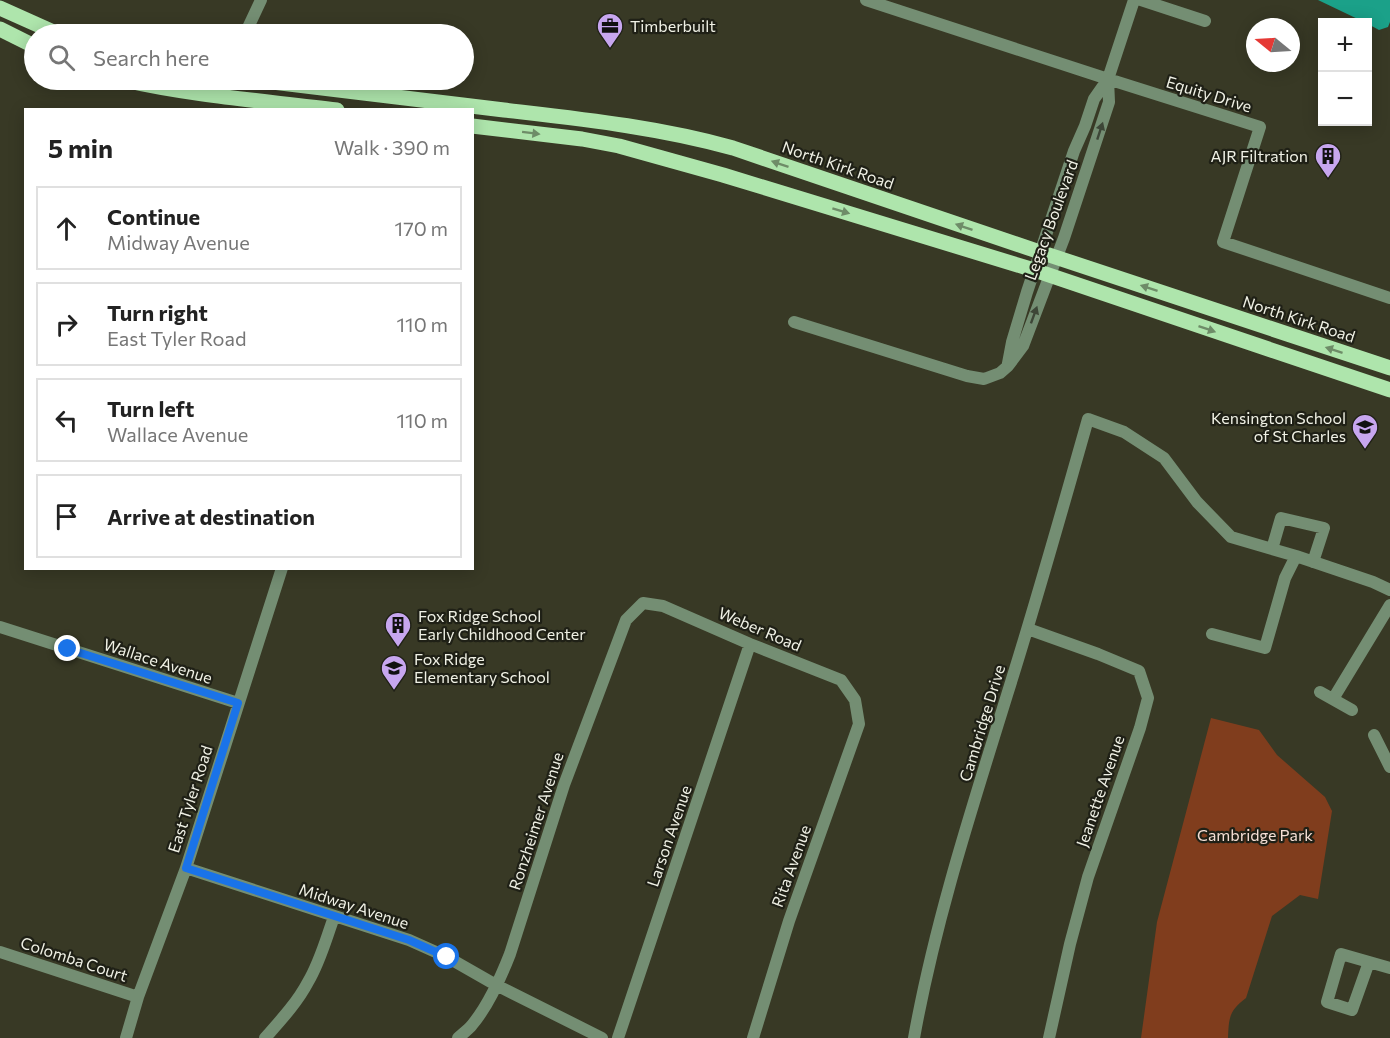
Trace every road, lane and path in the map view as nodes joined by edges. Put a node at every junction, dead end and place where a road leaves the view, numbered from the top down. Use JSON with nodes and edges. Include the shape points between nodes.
{"nodes":[{"id":1,"x":261,"y":0,"type":"edge"},
{"id":2,"x":866,"y":0,"type":"edge"},
{"id":3,"x":1134,"y":0,"type":"edge"},
{"id":4,"x":1141,"y":0,"type":"edge"},
{"id":5,"x":0,"y":8,"type":"edge"},
{"id":6,"x":1205,"y":21,"type":"dead end"},
{"id":7,"x":36,"y":24,"type":"edge"},
{"id":8,"x":250,"y":24,"type":"edge"},
{"id":9,"x":0,"y":29,"type":"edge"},
{"id":10,"x":24,"y":41,"type":"edge"},
{"id":11,"x":1108,"y":79,"type":"junction"},
{"id":12,"x":180,"y":90,"type":"edge"},
{"id":13,"x":225,"y":90,"type":"edge"},
{"id":14,"x":324,"y":90,"type":"edge"},
{"id":15,"x":224,"y":96,"type":"junction"},
{"id":16,"x":427,"y":105,"type":"edge"},
{"id":17,"x":321,"y":108,"type":"edge"},
{"id":18,"x":461,"y":108,"type":"edge"},
{"id":19,"x":474,"y":109,"type":"edge"},
{"id":20,"x":474,"y":126,"type":"edge"},
{"id":21,"x":1040,"y":252,"type":"junction"},
{"id":22,"x":1056,"y":258,"type":"junction"},
{"id":23,"x":1034,"y":270,"type":"junction"},
{"id":24,"x":1049,"y":276,"type":"junction"},
{"id":25,"x":1390,"y":298,"type":"edge"},
{"id":26,"x":794,"y":322,"type":"dead end"},
{"id":27,"x":1008,"y":366,"type":"junction"},
{"id":28,"x":1390,"y":368,"type":"edge"},
{"id":29,"x":1390,"y":390,"type":"edge"},
{"id":30,"x":1272,"y":549,"type":"junction"},
{"id":31,"x":1296,"y":556,"type":"junction"},
{"id":32,"x":1313,"y":562,"type":"junction"},
{"id":33,"x":281,"y":570,"type":"edge"},
{"id":34,"x":1390,"y":590,"type":"edge"},
{"id":35,"x":1390,"y":605,"type":"edge"},
{"id":36,"x":637,"y":609,"type":"joint"},
{"id":37,"x":0,"y":627,"type":"edge"},
{"id":38,"x":1028,"y":629,"type":"junction"},
{"id":39,"x":1212,"y":634,"type":"dead end"},
{"id":40,"x":750,"y":644,"type":"junction"},
{"id":41,"x":1320,"y":692,"type":"dead end"},
{"id":42,"x":1333,"y":699,"type":"junction"},
{"id":43,"x":238,"y":703,"type":"junction"},
{"id":44,"x":856,"y":707,"type":"joint"},
{"id":45,"x":1352,"y":710,"type":"dead end"},
{"id":46,"x":1374,"y":735,"type":"dead end"},
{"id":47,"x":1390,"y":765,"type":"edge"},
{"id":48,"x":186,"y":868,"type":"junction"},
{"id":49,"x":334,"y":917,"type":"junction"},
{"id":50,"x":0,"y":952,"type":"edge"},
{"id":51,"x":1369,"y":962,"type":"junction"},
{"id":52,"x":1390,"y":968,"type":"edge"},
{"id":53,"x":496,"y":985,"type":"junction"},
{"id":54,"x":138,"y":997,"type":"junction"},
{"id":55,"x":126,"y":1038,"type":"edge"},
{"id":56,"x":265,"y":1038,"type":"edge"},
{"id":57,"x":458,"y":1038,"type":"edge"},
{"id":58,"x":603,"y":1038,"type":"edge"},
{"id":59,"x":618,"y":1038,"type":"edge"},
{"id":60,"x":753,"y":1038,"type":"edge"},
{"id":61,"x":914,"y":1038,"type":"edge"},
{"id":62,"x":1049,"y":1038,"type":"edge"}],
"edges":[{"from":1,"to":8,"type":"street"},
{"from":2,"to":11,"type":"street","name":"Equity Drive"},
{"from":3,"to":11,"type":"street","name":"Legacy Boulevard"},
{"from":4,"to":6,"type":"street"},
{"from":5,"to":7,"type":"main road"},
{"from":9,"to":10,"type":"main road"},
{"from":11,"to":21,"type":"street","name":"Legacy Boulevard","via":[[1094,99]]},
{"from":22,"to":11,"type":"street","name":"Legacy Boulevard","one_way":true,"via":[[1109,102]]},
{"from":11,"to":25,"type":"street","name":"Equity Drive","via":[[1260,127],[1223,242]]},
{"from":12,"to":15,"type":"main road"},
{"from":13,"to":15,"type":"street"},
{"from":14,"to":16,"type":"main road","name":"North Kirk Road"},
{"from":15,"to":17,"type":"main road"},
{"from":18,"to":16,"type":"main road","name":"North Kirk Road","one_way":true},
{"from":21,"to":19,"type":"main road","name":"North Kirk Road","one_way":true,"via":[[701,139],[585,119]]},
{"from":20,"to":23,"type":"main road","one_way":true,"via":[[582,139],[654,155]]},
{"from":21,"to":22,"type":"main road","name":"North Kirk Road"},
{"from":21,"to":23,"type":"street","name":"Legacy Boulevard"},
{"from":22,"to":24,"type":"street","name":"Legacy Boulevard"},
{"from":28,"to":22,"type":"main road","name":"North Kirk Road","one_way":true},
{"from":23,"to":24,"type":"main road"},
{"from":23,"to":27,"type":"street","name":"Legacy Boulevard"},
{"from":27,"to":24,"type":"street","name":"Legacy Boulevard","one_way":true,"via":[[1023,346]]},
{"from":24,"to":29,"type":"main road","one_way":true},
{"from":26,"to":27,"type":"street","via":[[967,376],[984,379]]},
{"from":30,"to":31,"type":"street"},
{"from":30,"to":32,"type":"street","via":[[1281,518],[1324,528]]},
{"from":30,"to":38,"type":"street","name":"Cambridge Drive","via":[[1231,537],[1197,502],[1164,458],[1124,432],[1088,419]]},
{"from":31,"to":32,"type":"street"},
{"from":31,"to":39,"type":"street","via":[[1285,578],[1265,648]]},
{"from":32,"to":34,"type":"street"},
{"from":33,"to":43,"type":"street","name":"East Tyler Road"},
{"from":35,"to":42,"type":"street"},
{"from":36,"to":40,"type":"street","name":"Weber Road","via":[[643,603],[663,606]]},
{"from":36,"to":53,"type":"street","name":"Ronzheimer Avenue","via":[[626,620],[564,785],[510,954]]},
{"from":37,"to":43,"type":"street","name":"Wallace Avenue"},
{"from":38,"to":61,"type":"street","name":"Cambridge Drive","via":[[946,897]]},
{"from":38,"to":62,"type":"street","name":"Jeanette Avenue","via":[[1139,671],[1148,698],[1088,877]]},
{"from":40,"to":44,"type":"street","name":"Weber Road","via":[[841,680]]},
{"from":40,"to":59,"type":"street","name":"Larson Avenue"},
{"from":41,"to":42,"type":"street"},
{"from":42,"to":45,"type":"street"},
{"from":43,"to":48,"type":"street","name":"East Tyler Road"},
{"from":44,"to":60,"type":"street","name":"Rita Avenue","via":[[859,724],[789,921]]},
{"from":46,"to":47,"type":"street"},
{"from":48,"to":49,"type":"street","name":"Midway Avenue"},
{"from":48,"to":54,"type":"street","name":"East Tyler Road"},
{"from":49,"to":53,"type":"street","name":"Midway Avenue","via":[[409,940]]},
{"from":49,"to":56,"type":"street","via":[[308,984]]},
{"from":50,"to":54,"type":"street","name":"Colomba Court"},
{"from":51,"to":51,"type":"street","via":[[1341,954],[1327,1002],[1352,1010]]},
{"from":51,"to":52,"type":"street"},
{"from":53,"to":57,"type":"street","name":"Ronzheimer Avenue","via":[[472,1024]]},
{"from":53,"to":58,"type":"street","name":"Midway Avenue"},
{"from":54,"to":55,"type":"street","name":"East Tyler Road"}]}
